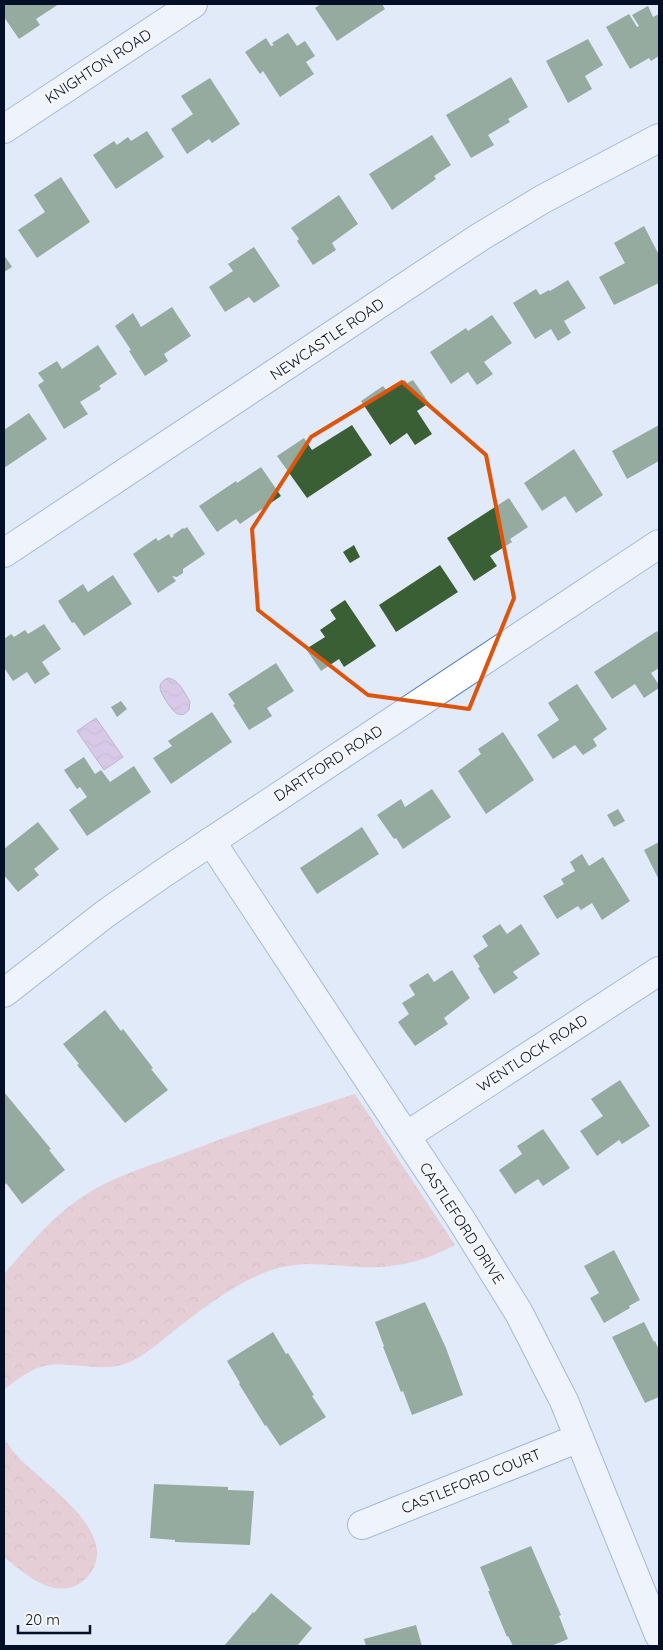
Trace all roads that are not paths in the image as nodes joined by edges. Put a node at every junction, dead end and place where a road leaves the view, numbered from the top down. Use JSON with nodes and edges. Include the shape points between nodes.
{"nodes":[{"id":1,"x":193,"y":4,"type":"edge"},
{"id":2,"x":4,"y":129,"type":"edge"},
{"id":3,"x":659,"y":138,"type":"edge"},
{"id":4,"x":659,"y":544,"type":"edge"},
{"id":5,"x":4,"y":553,"type":"edge"},
{"id":6,"x":210,"y":841,"type":"junction"},
{"id":7,"x":659,"y":971,"type":"edge"},
{"id":8,"x":4,"y":993,"type":"edge"},
{"id":9,"x":406,"y":1136,"type":"junction"},
{"id":10,"x":579,"y":1438,"type":"junction"},
{"id":11,"x":362,"y":1525,"type":"dead end"},
{"id":12,"x":659,"y":1635,"type":"edge"}],
"edges":[{"from":1,"to":2,"type":"street","name":"KNIGHTON ROAD"},
{"from":3,"to":5,"type":"street","name":"NEWCASTLE ROAD","via":[[543,199],[487,233]]},
{"from":4,"to":6,"type":"street","name":"DARTFORD ROAD"},
{"from":6,"to":8,"type":"street","name":"DARTFORD ROAD","via":[[112,908]]},
{"from":6,"to":9,"type":"street","name":"CASTLEFORD DRIVE"},
{"from":7,"to":9,"type":"street","name":"WENTLOCK ROAD"},
{"from":9,"to":10,"type":"street","name":"CASTLEFORD DRIVE","via":[[519,1313],[555,1382]]},
{"from":10,"to":11,"type":"street","name":"CASTLEFORD COURT"},
{"from":10,"to":12,"type":"street","name":"CASTLEFORD DRIVE"}]}
